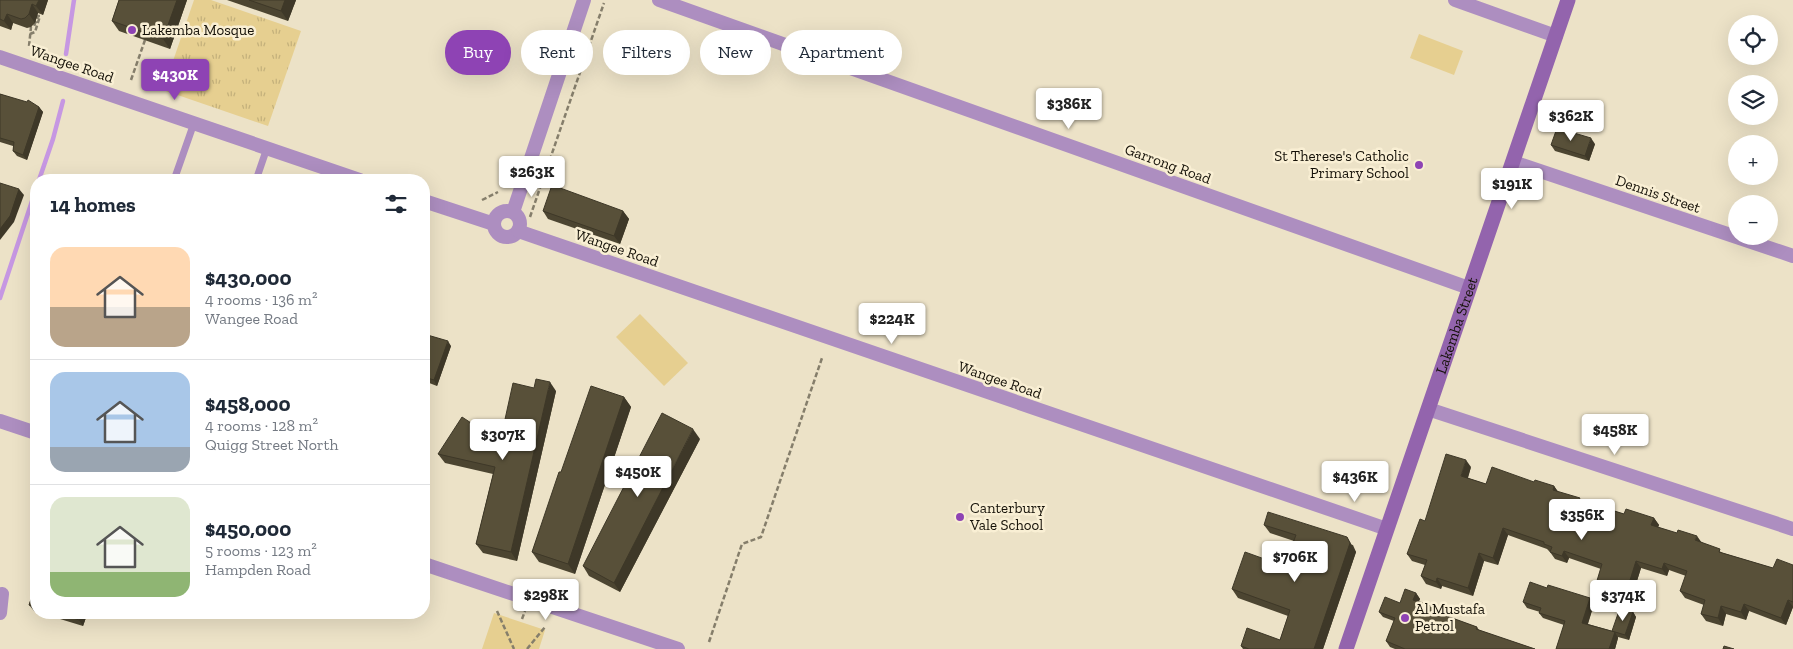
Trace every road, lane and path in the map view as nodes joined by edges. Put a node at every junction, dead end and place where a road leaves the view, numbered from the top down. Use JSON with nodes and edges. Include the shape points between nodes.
{"nodes":[{"id":1,"x":584,"y":0,"type":"edge"},
{"id":2,"x":659,"y":0,"type":"edge"},
{"id":3,"x":1455,"y":0,"type":"edge"},
{"id":4,"x":1568,"y":0,"type":"edge"},
{"id":5,"x":604,"y":3,"type":"dead end"},
{"id":6,"x":30,"y":34,"type":"junction"},
{"id":7,"x":1556,"y":36,"type":"junction"},
{"id":8,"x":145,"y":40,"type":"edge"},
{"id":9,"x":30,"y":46,"type":"dead end"},
{"id":10,"x":0,"y":57,"type":"edge"},
{"id":11,"x":131,"y":80,"type":"dead end"},
{"id":12,"x":194,"y":123,"type":"junction"},
{"id":13,"x":267,"y":147,"type":"junction"},
{"id":14,"x":1513,"y":162,"type":"junction"},
{"id":15,"x":176,"y":174,"type":"edge"},
{"id":16,"x":258,"y":174,"type":"edge"},
{"id":17,"x":343,"y":174,"type":"edge"},
{"id":18,"x":498,"y":192,"type":"dead end"},
{"id":19,"x":482,"y":200,"type":"dead end"},
{"id":20,"x":430,"y":203,"type":"edge"},
{"id":21,"x":513,"y":212,"type":"junction"},
{"id":22,"x":530,"y":217,"type":"dead end"},
{"id":23,"x":494,"y":224,"type":"junction"},
{"id":24,"x":518,"y":231,"type":"junction"},
{"id":25,"x":1793,"y":256,"type":"edge"},
{"id":26,"x":1469,"y":288,"type":"junction"},
{"id":27,"x":822,"y":358,"type":"dead end"},
{"id":28,"x":1428,"y":409,"type":"junction"},
{"id":29,"x":0,"y":421,"type":"edge"},
{"id":30,"x":30,"y":431,"type":"edge"},
{"id":31,"x":1793,"y":529,"type":"edge"},
{"id":32,"x":1386,"y":530,"type":"junction"},
{"id":33,"x":430,"y":566,"type":"edge"},
{"id":34,"x":2,"y":594,"type":"dead end"},
{"id":35,"x":497,"y":611,"type":"dead end"},
{"id":36,"x":0,"y":613,"type":"edge"},
{"id":37,"x":545,"y":627,"type":"dead end"},
{"id":38,"x":709,"y":642,"type":"dead end"},
{"id":39,"x":514,"y":649,"type":"edge"},
{"id":40,"x":527,"y":649,"type":"edge"},
{"id":41,"x":678,"y":649,"type":"edge"},
{"id":42,"x":1346,"y":649,"type":"edge"}],
"edges":[{"from":1,"to":21,"type":"street"},
{"from":2,"to":26,"type":"street","name":"Garrong Road"},
{"from":3,"to":7,"type":"street"},
{"from":4,"to":7,"type":"main road","name":"Lakemba Street"},
{"from":5,"to":22,"type":"path"},
{"from":6,"to":6,"type":"path","via":[[35,32],[40,16],[31,27]]},
{"from":6,"to":9,"type":"path"},
{"from":7,"to":14,"type":"main road","name":"Lakemba Street"},
{"from":8,"to":11,"type":"path"},
{"from":10,"to":12,"type":"street","name":"Wangee Road"},
{"from":12,"to":13,"type":"street","name":"Wangee Road"},
{"from":12,"to":15,"type":"lane"},
{"from":13,"to":16,"type":"lane"},
{"from":13,"to":17,"type":"street","name":"Wangee Road"},
{"from":14,"to":25,"type":"street","name":"Dennis Street"},
{"from":14,"to":26,"type":"main road","name":"Lakemba Street"},
{"from":18,"to":19,"type":"path"},
{"from":20,"to":23,"type":"street"},
{"from":21,"to":23,"type":"street","via":[[500,213]]},
{"from":21,"to":24,"type":"street","via":[[520,220]]},
{"from":23,"to":24,"type":"street","via":[[503,237],[512,237]]},
{"from":24,"to":32,"type":"street","name":"Wangee Road"},
{"from":26,"to":28,"type":"main road","name":"Lakemba Street"},
{"from":27,"to":38,"type":"path","via":[[761,537],[742,544]]},
{"from":28,"to":31,"type":"street"},
{"from":28,"to":32,"type":"main road","name":"Lakemba Street"},
{"from":29,"to":30,"type":"street"},
{"from":32,"to":42,"type":"main road","name":"Lakemba Street"},
{"from":33,"to":41,"type":"street"},
{"from":34,"to":36,"type":"street"},
{"from":35,"to":39,"type":"path"},
{"from":37,"to":40,"type":"path"}]}
